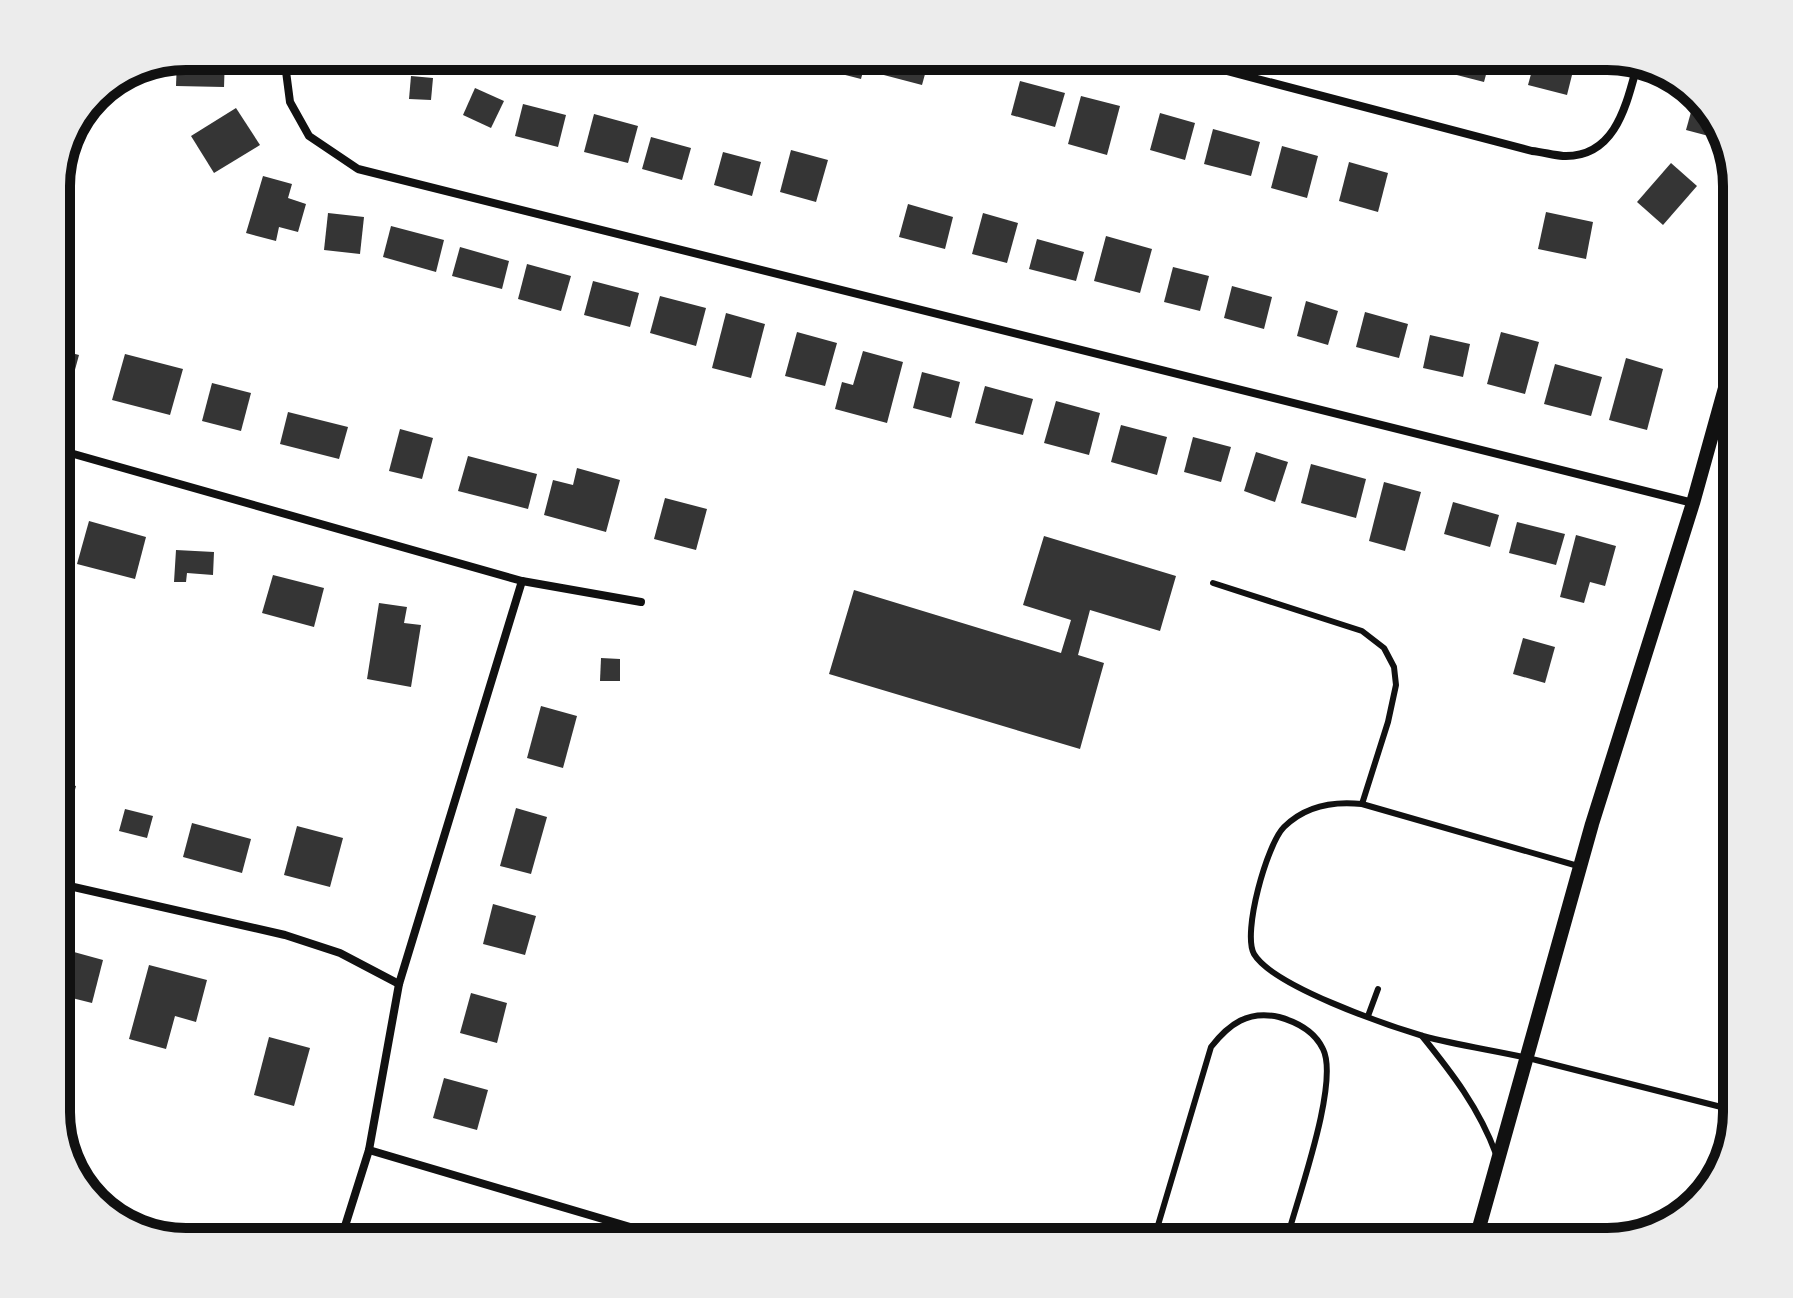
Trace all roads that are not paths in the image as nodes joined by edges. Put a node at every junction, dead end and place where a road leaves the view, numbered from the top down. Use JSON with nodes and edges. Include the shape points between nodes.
{"nodes":[{"id":1,"x":286,"y":70,"type":"edge"},
{"id":2,"x":1223,"y":70,"type":"edge"},
{"id":3,"x":1635,"y":74,"type":"edge"},
{"id":4,"x":1723,"y":395,"type":"edge"},
{"id":5,"x":70,"y":453,"type":"edge"},
{"id":6,"x":1693,"y":503,"type":"junction"},
{"id":7,"x":522,"y":581,"type":"junction"},
{"id":8,"x":1213,"y":583,"type":"dead end"},
{"id":9,"x":641,"y":602,"type":"dead end"},
{"id":10,"x":1362,"y":804,"type":"junction"},
{"id":11,"x":1580,"y":866,"type":"junction"},
{"id":12,"x":70,"y":886,"type":"edge"},
{"id":13,"x":399,"y":984,"type":"junction"},
{"id":14,"x":1378,"y":989,"type":"dead end"},
{"id":15,"x":1368,"y":1016,"type":"junction"},
{"id":16,"x":1422,"y":1036,"type":"junction"},
{"id":17,"x":1525,"y":1058,"type":"junction"},
{"id":18,"x":1723,"y":1108,"type":"edge"},
{"id":19,"x":369,"y":1150,"type":"junction"},
{"id":20,"x":1498,"y":1159,"type":"junction"},
{"id":21,"x":344,"y":1228,"type":"edge"},
{"id":22,"x":634,"y":1228,"type":"edge"},
{"id":23,"x":1157,"y":1228,"type":"edge"},
{"id":24,"x":1290,"y":1228,"type":"edge"},
{"id":25,"x":1479,"y":1228,"type":"edge"}],
"edges":[{"from":1,"to":6,"type":"street","via":[[290,102],[309,136],[358,169]]},
{"from":2,"to":3,"type":"street","via":[[1564,156],[1587,154],[1605,143],[1619,124]]},
{"from":4,"to":6,"type":"street"},
{"from":5,"to":7,"type":"street"},
{"from":6,"to":11,"type":"street"},
{"from":7,"to":9,"type":"street"},
{"from":7,"to":13,"type":"street"},
{"from":8,"to":10,"type":"lane","via":[[1362,631],[1384,648],[1396,685]]},
{"from":10,"to":11,"type":"lane"},
{"from":10,"to":15,"type":"lane","via":[[1311,808],[1282,828],[1259,881],[1249,933],[1254,954],[1272,971]]},
{"from":11,"to":17,"type":"street"},
{"from":12,"to":13,"type":"street","via":[[285,935],[340,953]]},
{"from":13,"to":19,"type":"street"},
{"from":14,"to":15,"type":"lane"},
{"from":15,"to":16,"type":"lane"},
{"from":16,"to":17,"type":"lane"},
{"from":16,"to":20,"type":"lane","via":[[1484,1122]]},
{"from":17,"to":18,"type":"lane"},
{"from":17,"to":20,"type":"street"},
{"from":19,"to":21,"type":"street"},
{"from":19,"to":22,"type":"street"},
{"from":20,"to":25,"type":"street"},
{"from":23,"to":24,"type":"lane","via":[[1211,1047],[1226,1028],[1261,1015],[1307,1029],[1324,1050],[1328,1070],[1324,1105]]}]}
